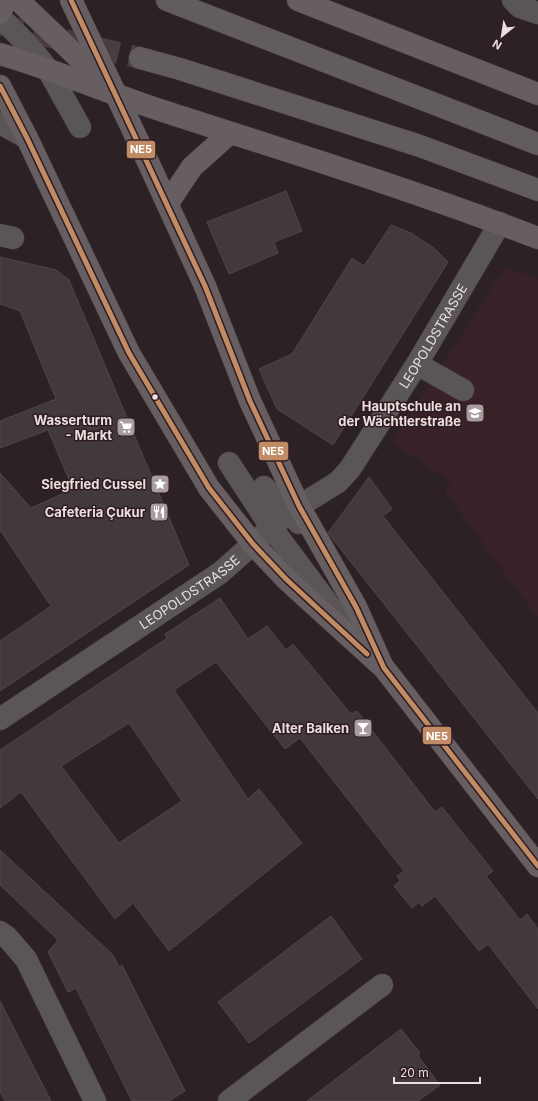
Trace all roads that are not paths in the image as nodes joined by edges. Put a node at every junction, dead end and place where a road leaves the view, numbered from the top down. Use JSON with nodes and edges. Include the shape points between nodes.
{"nodes":[{"id":1,"x":6,"y":0,"type":"edge"},
{"id":2,"x":18,"y":0,"type":"edge"},
{"id":3,"x":71,"y":0,"type":"edge"},
{"id":4,"x":168,"y":0,"type":"edge"},
{"id":5,"x":298,"y":0,"type":"edge"},
{"id":6,"x":513,"y":0,"type":"edge"},
{"id":7,"x":0,"y":13,"type":"edge"},
{"id":8,"x":536,"y":13,"type":"edge"},
{"id":9,"x":0,"y":17,"type":"edge"},
{"id":10,"x":0,"y":54,"type":"edge"},
{"id":11,"x":140,"y":58,"type":"tunnel mouth"},
{"id":12,"x":38,"y":60,"type":"junction"},
{"id":13,"x":0,"y":86,"type":"edge"},
{"id":14,"x":538,"y":94,"type":"edge"},
{"id":15,"x":117,"y":96,"type":"junction"},
{"id":16,"x":0,"y":123,"type":"edge"},
{"id":17,"x":72,"y":127,"type":"dead end"},
{"id":18,"x":230,"y":133,"type":"junction"},
{"id":19,"x":27,"y":138,"type":"junction"},
{"id":20,"x":538,"y":144,"type":"edge"},
{"id":21,"x":538,"y":190,"type":"edge"},
{"id":22,"x":168,"y":203,"type":"junction"},
{"id":23,"x":500,"y":223,"type":"junction"},
{"id":24,"x":538,"y":238,"type":"edge"},
{"id":25,"x":417,"y":364,"type":"junction"},
{"id":26,"x":463,"y":390,"type":"dead end"},
{"id":27,"x":229,"y":463,"type":"dead end"},
{"id":28,"x":264,"y":487,"type":"dead end"},
{"id":29,"x":294,"y":509,"type":"junction"},
{"id":30,"x":271,"y":527,"type":"junction"},
{"id":31,"x":254,"y":544,"type":"junction"},
{"id":32,"x":365,"y":652,"type":"junction"},
{"id":33,"x":384,"y":668,"type":"junction"},
{"id":34,"x":0,"y":719,"type":"edge"},
{"id":35,"x":538,"y":866,"type":"edge"},
{"id":36,"x":0,"y":932,"type":"edge"},
{"id":37,"x":382,"y":985,"type":"dead end"},
{"id":38,"x":95,"y":1101,"type":"edge"},
{"id":39,"x":229,"y":1101,"type":"edge"}],
"edges":[{"from":1,"to":7,"type":"main road"},
{"from":2,"to":15,"type":"main road"},
{"from":3,"to":15,"type":"main road"},
{"from":4,"to":20,"type":"highway"},
{"from":5,"to":14,"type":"main road"},
{"from":6,"to":8,"type":"street","via":[[520,7]]},
{"from":9,"to":12,"type":"street"},
{"from":10,"to":12,"type":"main road"},
{"from":11,"to":21,"type":"highway","via":[[420,146]]},
{"from":12,"to":15,"type":"main road"},
{"from":12,"to":17,"type":"street"},
{"from":13,"to":19,"type":"main road"},
{"from":15,"to":18,"type":"main road"},
{"from":15,"to":22,"type":"main road"},
{"from":16,"to":19,"type":"street"},
{"from":18,"to":22,"type":"main road","via":[[192,167]]},
{"from":18,"to":23,"type":"main road"},
{"from":19,"to":31,"type":"main road","via":[[144,378],[209,488]]},
{"from":22,"to":29,"type":"main road","via":[[210,299]]},
{"from":23,"to":24,"type":"main road"},
{"from":23,"to":25,"type":"street","name":"LEOPOLDSTRASSE"},
{"from":25,"to":26,"type":"street"},
{"from":25,"to":29,"type":"street","name":"LEOPOLDSTRASSE","via":[[350,469],[338,482]]},
{"from":27,"to":30,"type":"street"},
{"from":28,"to":29,"type":"street"},
{"from":29,"to":30,"type":"street","name":"LEOPOLDSTRASSE"},
{"from":29,"to":33,"type":"main road","via":[[320,544],[356,607]]},
{"from":30,"to":31,"type":"street","name":"LEOPOLDSTRASSE"},
{"from":30,"to":32,"type":"street"},
{"from":31,"to":32,"type":"main road","via":[[286,579]]},
{"from":31,"to":34,"type":"street","name":"LEOPOLDSTRASSE","via":[[220,573]]},
{"from":32,"to":33,"type":"main road"},
{"from":33,"to":35,"type":"main road"},
{"from":36,"to":38,"type":"street","via":[[26,959]]},
{"from":37,"to":39,"type":"street"}]}
